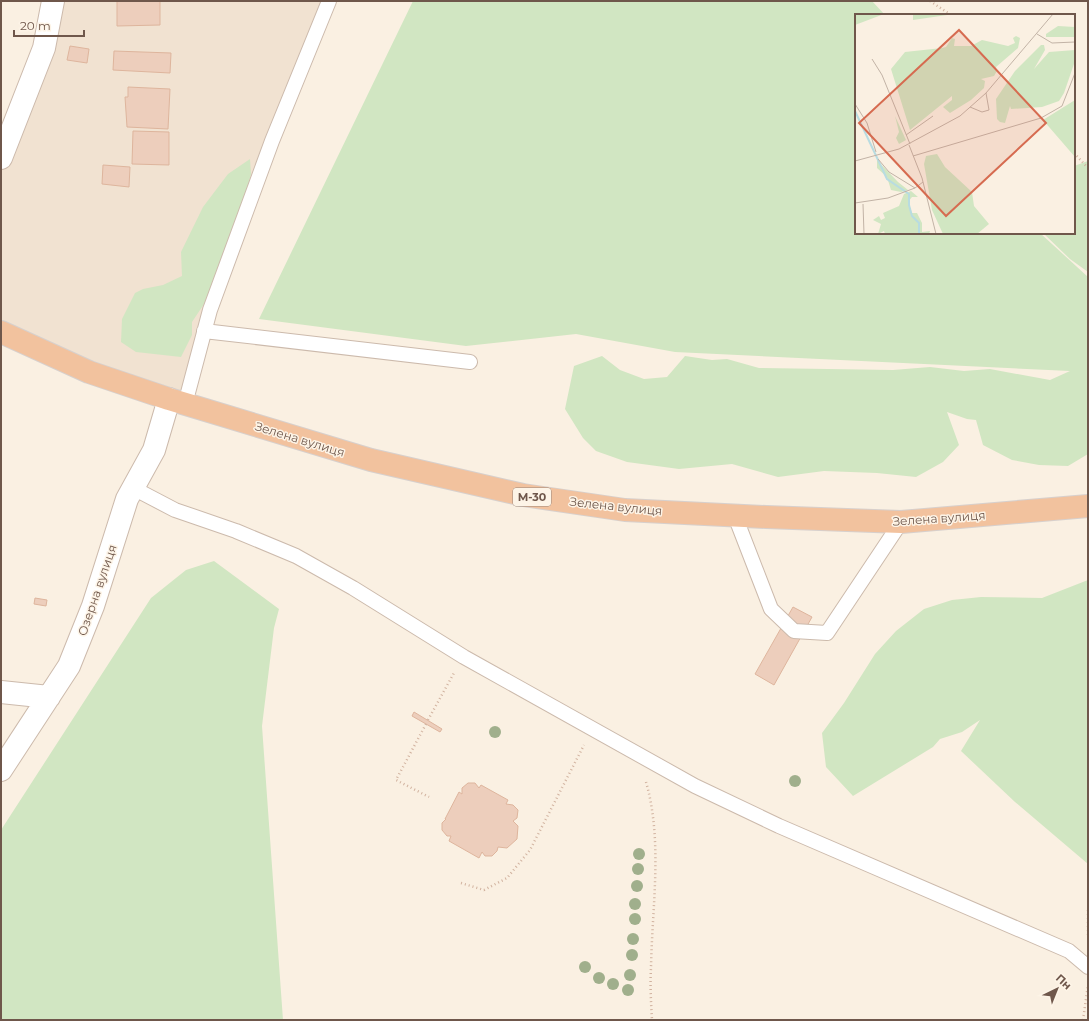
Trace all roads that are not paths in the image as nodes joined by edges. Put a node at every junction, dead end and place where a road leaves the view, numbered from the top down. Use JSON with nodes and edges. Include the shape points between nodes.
{"nodes":[{"id":1,"x":53,"y":1,"type":"edge"},
{"id":2,"x":329,"y":1,"type":"edge"},
{"id":3,"x":1,"y":158,"type":"edge"},
{"id":4,"x":204,"y":330,"type":"junction"},
{"id":5,"x":1,"y":332,"type":"edge"},
{"id":6,"x":470,"y":362,"type":"dead end"},
{"id":7,"x":177,"y":402,"type":"junction"},
{"id":8,"x":133,"y":488,"type":"junction"},
{"id":9,"x":1088,"y":506,"type":"edge"},
{"id":10,"x":735,"y":516,"type":"junction"},
{"id":11,"x":901,"y":522,"type":"junction"},
{"id":12,"x":1,"y":692,"type":"edge"},
{"id":13,"x":49,"y":697,"type":"junction"},
{"id":14,"x":1,"y":770,"type":"edge"},
{"id":15,"x":1088,"y":967,"type":"edge"}],
"edges":[{"from":1,"to":3,"type":"street","via":[[44,48]]},
{"from":2,"to":4,"type":"lane","via":[[272,141]]},
{"from":4,"to":6,"type":"lane"},
{"from":4,"to":7,"type":"lane"},
{"from":5,"to":7,"type":"highway","name":"Зелена вулиця","number":"М-30","via":[[89,372]]},
{"from":7,"to":8,"type":"street","name":"Озерна вулиця"},
{"from":7,"to":10,"type":"highway","name":"Зелена вулиця","number":"М-30","via":[[371,460],[523,495],[625,510]]},
{"from":8,"to":13,"type":"street","name":"Озерна вулиця","via":[[127,499],[93,606],[69,666]]},
{"from":8,"to":15,"type":"lane","via":[[175,510],[236,531],[296,556],[464,657],[695,786],[1070,951]]},
{"from":9,"to":11,"type":"highway","name":"Зелена вулиця","number":"М-30"},
{"from":10,"to":11,"type":"highway","name":"Зелена вулиця","number":"М-30"},
{"from":10,"to":11,"type":"lane","via":[[771,609],[794,631],[827,633]]},
{"from":12,"to":13,"type":"street"},
{"from":13,"to":14,"type":"street","name":"Озерна вулиця"}]}
